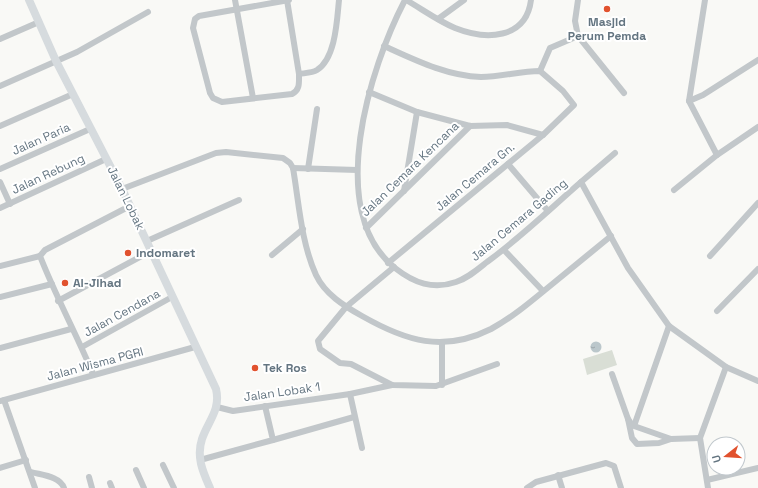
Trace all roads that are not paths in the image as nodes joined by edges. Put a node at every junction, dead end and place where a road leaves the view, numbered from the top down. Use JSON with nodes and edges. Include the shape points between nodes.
{"nodes":[{"id":1,"x":29,"y":0,"type":"edge"},
{"id":2,"x":235,"y":0,"type":"edge"},
{"id":3,"x":288,"y":0,"type":"edge"},
{"id":4,"x":339,"y":0,"type":"edge"},
{"id":5,"x":406,"y":0,"type":"edge"},
{"id":6,"x":464,"y":0,"type":"edge"},
{"id":7,"x":532,"y":0,"type":"edge"},
{"id":8,"x":578,"y":0,"type":"edge"},
{"id":9,"x":706,"y":0,"type":"edge"},
{"id":10,"x":237,"y":9,"type":"junction"},
{"id":11,"x":148,"y":12,"type":"dead end"},
{"id":12,"x":438,"y":19,"type":"junction"},
{"id":13,"x":39,"y":22,"type":"junction"},
{"id":14,"x":578,"y":36,"type":"junction"},
{"id":15,"x":0,"y":39,"type":"edge"},
{"id":16,"x":384,"y":46,"type":"junction"},
{"id":17,"x":758,"y":60,"type":"edge"},
{"id":18,"x":56,"y":61,"type":"junction"},
{"id":19,"x":540,"y":72,"type":"junction"},
{"id":20,"x":300,"y":74,"type":"junction"},
{"id":21,"x":0,"y":86,"type":"edge"},
{"id":22,"x":369,"y":92,"type":"junction"},
{"id":23,"x":624,"y":93,"type":"dead end"},
{"id":24,"x":73,"y":94,"type":"junction"},
{"id":25,"x":253,"y":98,"type":"junction"},
{"id":26,"x":689,"y":101,"type":"junction"},
{"id":27,"x":317,"y":109,"type":"dead end"},
{"id":28,"x":417,"y":112,"type":"junction"},
{"id":29,"x":0,"y":126,"type":"edge"},
{"id":30,"x":470,"y":126,"type":"junction"},
{"id":31,"x":758,"y":127,"type":"edge"},
{"id":32,"x":90,"y":128,"type":"junction"},
{"id":33,"x":542,"y":135,"type":"junction"},
{"id":34,"x":615,"y":153,"type":"dead end"},
{"id":35,"x":717,"y":155,"type":"junction"},
{"id":36,"x":106,"y":159,"type":"junction"},
{"id":37,"x":508,"y":164,"type":"junction"},
{"id":38,"x":292,"y":168,"type":"junction"},
{"id":39,"x":0,"y":169,"type":"edge"},
{"id":40,"x":308,"y":169,"type":"junction"},
{"id":41,"x":357,"y":170,"type":"junction"},
{"id":42,"x":0,"y":182,"type":"edge"},
{"id":43,"x":581,"y":182,"type":"junction"},
{"id":44,"x":122,"y":189,"type":"junction"},
{"id":45,"x":674,"y":190,"type":"dead end"},
{"id":46,"x":404,"y":191,"type":"junction"},
{"id":47,"x":239,"y":200,"type":"dead end"},
{"id":48,"x":758,"y":203,"type":"edge"},
{"id":49,"x":10,"y":204,"type":"junction"},
{"id":50,"x":130,"y":206,"type":"junction"},
{"id":51,"x":0,"y":208,"type":"edge"},
{"id":52,"x":548,"y":211,"type":"junction"},
{"id":53,"x":366,"y":228,"type":"junction"},
{"id":54,"x":303,"y":229,"type":"junction"},
{"id":55,"x":611,"y":236,"type":"junction"},
{"id":56,"x":147,"y":241,"type":"junction"},
{"id":57,"x":504,"y":250,"type":"junction"},
{"id":58,"x":151,"y":251,"type":"junction"},
{"id":59,"x":272,"y":255,"type":"dead end"},
{"id":60,"x":40,"y":256,"type":"junction"},
{"id":61,"x":710,"y":256,"type":"dead end"},
{"id":62,"x":391,"y":265,"type":"junction"},
{"id":63,"x":0,"y":266,"type":"edge"},
{"id":64,"x":758,"y":269,"type":"edge"},
{"id":65,"x":52,"y":284,"type":"junction"},
{"id":66,"x":543,"y":291,"type":"junction"},
{"id":67,"x":0,"y":297,"type":"edge"},
{"id":68,"x":172,"y":298,"type":"junction"},
{"id":69,"x":58,"y":301,"type":"junction"},
{"id":70,"x":346,"y":307,"type":"junction"},
{"id":71,"x":717,"y":311,"type":"dead end"},
{"id":72,"x":669,"y":326,"type":"junction"},
{"id":73,"x":71,"y":329,"type":"junction"},
{"id":74,"x":442,"y":342,"type":"junction"},
{"id":75,"x":82,"y":347,"type":"junction"},
{"id":76,"x":196,"y":347,"type":"junction"},
{"id":77,"x":0,"y":348,"type":"edge"},
{"id":78,"x":497,"y":364,"type":"dead end"},
{"id":79,"x":726,"y":367,"type":"junction"},
{"id":80,"x":93,"y":374,"type":"junction"},
{"id":81,"x":612,"y":374,"type":"dead end"},
{"id":82,"x":758,"y":381,"type":"edge"},
{"id":83,"x":392,"y":385,"type":"junction"},
{"id":84,"x":442,"y":385,"type":"junction"},
{"id":85,"x":350,"y":394,"type":"junction"},
{"id":86,"x":2,"y":400,"type":"edge"},
{"id":87,"x":265,"y":406,"type":"junction"},
{"id":88,"x":217,"y":407,"type":"junction"},
{"id":89,"x":354,"y":417,"type":"junction"},
{"id":90,"x":628,"y":419,"type":"junction"},
{"id":91,"x":634,"y":426,"type":"junction"},
{"id":92,"x":700,"y":438,"type":"junction"},
{"id":93,"x":671,"y":439,"type":"junction"},
{"id":94,"x":273,"y":440,"type":"junction"},
{"id":95,"x":362,"y":448,"type":"dead end"},
{"id":96,"x":26,"y":460,"type":"junction"},
{"id":97,"x":200,"y":460,"type":"junction"},
{"id":98,"x":163,"y":465,"type":"dead end"},
{"id":99,"x":0,"y":468,"type":"edge"},
{"id":100,"x":758,"y":468,"type":"edge"},
{"id":101,"x":136,"y":470,"type":"dead end"},
{"id":102,"x":31,"y":472,"type":"junction"},
{"id":103,"x":558,"y":475,"type":"junction"},
{"id":104,"x":89,"y":477,"type":"dead end"},
{"id":105,"x":707,"y":480,"type":"junction"},
{"id":106,"x":35,"y":488,"type":"edge"},
{"id":107,"x":64,"y":488,"type":"edge"},
{"id":108,"x":92,"y":488,"type":"edge"},
{"id":109,"x":144,"y":488,"type":"edge"},
{"id":110,"x":174,"y":488,"type":"edge"},
{"id":111,"x":210,"y":488,"type":"edge"},
{"id":112,"x":527,"y":488,"type":"edge"},
{"id":113,"x":562,"y":488,"type":"edge"},
{"id":114,"x":621,"y":488,"type":"edge"},
{"id":115,"x":708,"y":488,"type":"edge"}],
"edges":[{"from":1,"to":13,"type":"main road","name":"Jalan Lobak"},
{"from":2,"to":10,"type":"street"},
{"from":3,"to":10,"type":"street"},
{"from":3,"to":20,"type":"street"},
{"from":4,"to":20,"type":"street","via":[[335,33],[328,57],[318,70]]},
{"from":5,"to":12,"type":"street"},
{"from":5,"to":16,"type":"street","name":"Jalan Cemara Gading","via":[[392,24]]},
{"from":6,"to":12,"type":"street"},
{"from":7,"to":12,"type":"street","via":[[524,20],[505,33],[488,35],[471,32],[455,28]]},
{"from":8,"to":14,"type":"street","via":[[575,21]]},
{"from":9,"to":26,"type":"street"},
{"from":10,"to":25,"type":"street"},
{"from":10,"to":25,"type":"street","via":[[199,16],[195,19],[193,28],[213,98],[222,102]]},
{"from":11,"to":18,"type":"street"},
{"from":13,"to":15,"type":"street"},
{"from":13,"to":18,"type":"main road","name":"Jalan Lobak"},
{"from":14,"to":19,"type":"street","via":[[550,48]]},
{"from":14,"to":23,"type":"street"},
{"from":16,"to":19,"type":"street","via":[[428,65],[466,76],[487,77]]},
{"from":16,"to":22,"type":"street","name":"Jalan Cemara Gading"},
{"from":17,"to":26,"type":"street"},
{"from":18,"to":21,"type":"street"},
{"from":18,"to":24,"type":"main road","name":"Jalan Lobak"},
{"from":19,"to":33,"type":"street","name":"Jalan Cemara Gn.","via":[[563,91],[574,105]]},
{"from":20,"to":25,"type":"street","via":[[298,89],[292,94]]},
{"from":22,"to":28,"type":"street"},
{"from":22,"to":41,"type":"street","name":"Jalan Cemara Gading"},
{"from":24,"to":29,"type":"street"},
{"from":24,"to":32,"type":"main road","name":"Jalan Lobak"},
{"from":26,"to":35,"type":"street"},
{"from":27,"to":40,"type":"street"},
{"from":28,"to":30,"type":"street"},
{"from":28,"to":46,"type":"street"},
{"from":30,"to":33,"type":"street","via":[[507,125]]},
{"from":30,"to":46,"type":"street","name":"Jalan Cemara Kencana"},
{"from":31,"to":35,"type":"street"},
{"from":32,"to":36,"type":"main road","name":"Jalan Lobak"},
{"from":32,"to":39,"type":"street","name":"Jalan Paria"},
{"from":33,"to":37,"type":"street","name":"Jalan Cemara Gn."},
{"from":34,"to":43,"type":"street"},
{"from":35,"to":45,"type":"street"},
{"from":36,"to":44,"type":"main road","name":"Jalan Lobak"},
{"from":36,"to":49,"type":"street","name":"Jalan Rebung"},
{"from":37,"to":52,"type":"street"},
{"from":37,"to":62,"type":"street","name":"Jalan Cemara Gn."},
{"from":38,"to":40,"type":"street"},
{"from":38,"to":44,"type":"street","via":[[286,160],[279,157],[216,153]]},
{"from":38,"to":54,"type":"street"},
{"from":40,"to":41,"type":"street"},
{"from":41,"to":53,"type":"street","name":"Jalan Cemara Gading","via":[[358,190]]},
{"from":42,"to":49,"type":"street"},
{"from":43,"to":52,"type":"street","name":"Jalan Cemara Gading"},
{"from":43,"to":55,"type":"street","name":"Jalan Cemara Gading"},
{"from":44,"to":50,"type":"main road","name":"Jalan Lobak"},
{"from":46,"to":53,"type":"street","name":"Jalan Cemara Kencana"},
{"from":47,"to":56,"type":"street"},
{"from":48,"to":61,"type":"street"},
{"from":49,"to":51,"type":"street","name":"Jalan Rebung"},
{"from":50,"to":56,"type":"main road","name":"Jalan Lobak"},
{"from":50,"to":60,"type":"street","via":[[45,250]]},
{"from":52,"to":57,"type":"street","name":"Jalan Cemara Gading"},
{"from":53,"to":62,"type":"street","name":"Jalan Cemara Gading","via":[[376,248]]},
{"from":54,"to":59,"type":"street"},
{"from":54,"to":70,"type":"street","via":[[316,276],[330,294]]},
{"from":55,"to":66,"type":"street"},
{"from":55,"to":72,"type":"street","name":"Jalan Cemara Gading","via":[[634,277]]},
{"from":56,"to":58,"type":"main road","name":"Jalan Lobak"},
{"from":57,"to":62,"type":"street","name":"Jalan Cemara Gading","via":[[467,277],[441,285],[424,285],[416,282]]},
{"from":57,"to":66,"type":"street"},
{"from":58,"to":68,"type":"main road","name":"Jalan Lobak"},
{"from":58,"to":69,"type":"street"},
{"from":60,"to":63,"type":"street"},
{"from":60,"to":65,"type":"street"},
{"from":62,"to":70,"type":"street","name":"Jalan Cemara Gn."},
{"from":64,"to":71,"type":"street"},
{"from":65,"to":67,"type":"street"},
{"from":65,"to":69,"type":"street"},
{"from":66,"to":74,"type":"street","via":[[524,307],[491,328],[470,337]]},
{"from":68,"to":75,"type":"street","name":"Jalan Cendana"},
{"from":68,"to":76,"type":"main road","name":"Jalan Lobak"},
{"from":69,"to":73,"type":"street"},
{"from":70,"to":74,"type":"street","via":[[406,338]]},
{"from":70,"to":83,"type":"street","name":"Jalan Cemara Gn.","via":[[318,341],[319,348],[340,363],[351,364]]},
{"from":72,"to":79,"type":"street","name":"Jalan Cemara Gading"},
{"from":72,"to":91,"type":"street"},
{"from":73,"to":75,"type":"street"},
{"from":73,"to":77,"type":"street"},
{"from":74,"to":84,"type":"street"},
{"from":75,"to":80,"type":"street"},
{"from":76,"to":80,"type":"street","name":"Jalan Wisma PGRI"},
{"from":76,"to":88,"type":"main road","name":"Jalan Lobak","via":[[216,389]]},
{"from":78,"to":84,"type":"street"},
{"from":79,"to":82,"type":"street","name":"Jalan Cemara Gading"},
{"from":79,"to":92,"type":"street"},
{"from":80,"to":86,"type":"street","name":"Jalan Wisma PGRI"},
{"from":81,"to":90,"type":"street"},
{"from":83,"to":84,"type":"street"},
{"from":83,"to":85,"type":"street","name":"Jalan Lobak 1"},
{"from":85,"to":87,"type":"street","name":"Jalan Lobak 1"},
{"from":85,"to":89,"type":"street"},
{"from":86,"to":96,"type":"street"},
{"from":87,"to":88,"type":"street","name":"Jalan Lobak 1","via":[[233,410]]},
{"from":87,"to":94,"type":"street"},
{"from":88,"to":97,"type":"main road","via":[[202,439]]},
{"from":89,"to":94,"type":"street"},
{"from":89,"to":95,"type":"street"},
{"from":90,"to":91,"type":"street"},
{"from":90,"to":93,"type":"street","via":[[632,438],[637,444]]},
{"from":91,"to":93,"type":"street"},
{"from":92,"to":93,"type":"street"},
{"from":92,"to":105,"type":"street"},
{"from":94,"to":97,"type":"street"},
{"from":96,"to":99,"type":"street"},
{"from":96,"to":102,"type":"street"},
{"from":97,"to":111,"type":"main road"},
{"from":98,"to":110,"type":"street"},
{"from":100,"to":105,"type":"street"},
{"from":101,"to":109,"type":"street"},
{"from":102,"to":106,"type":"street"},
{"from":102,"to":107,"type":"street","via":[[58,480]]},
{"from":103,"to":112,"type":"street","via":[[536,482]]},
{"from":103,"to":113,"type":"street"},
{"from":103,"to":114,"type":"street","via":[[606,463],[614,466]]},
{"from":104,"to":108,"type":"street"},
{"from":105,"to":115,"type":"street"}]}
